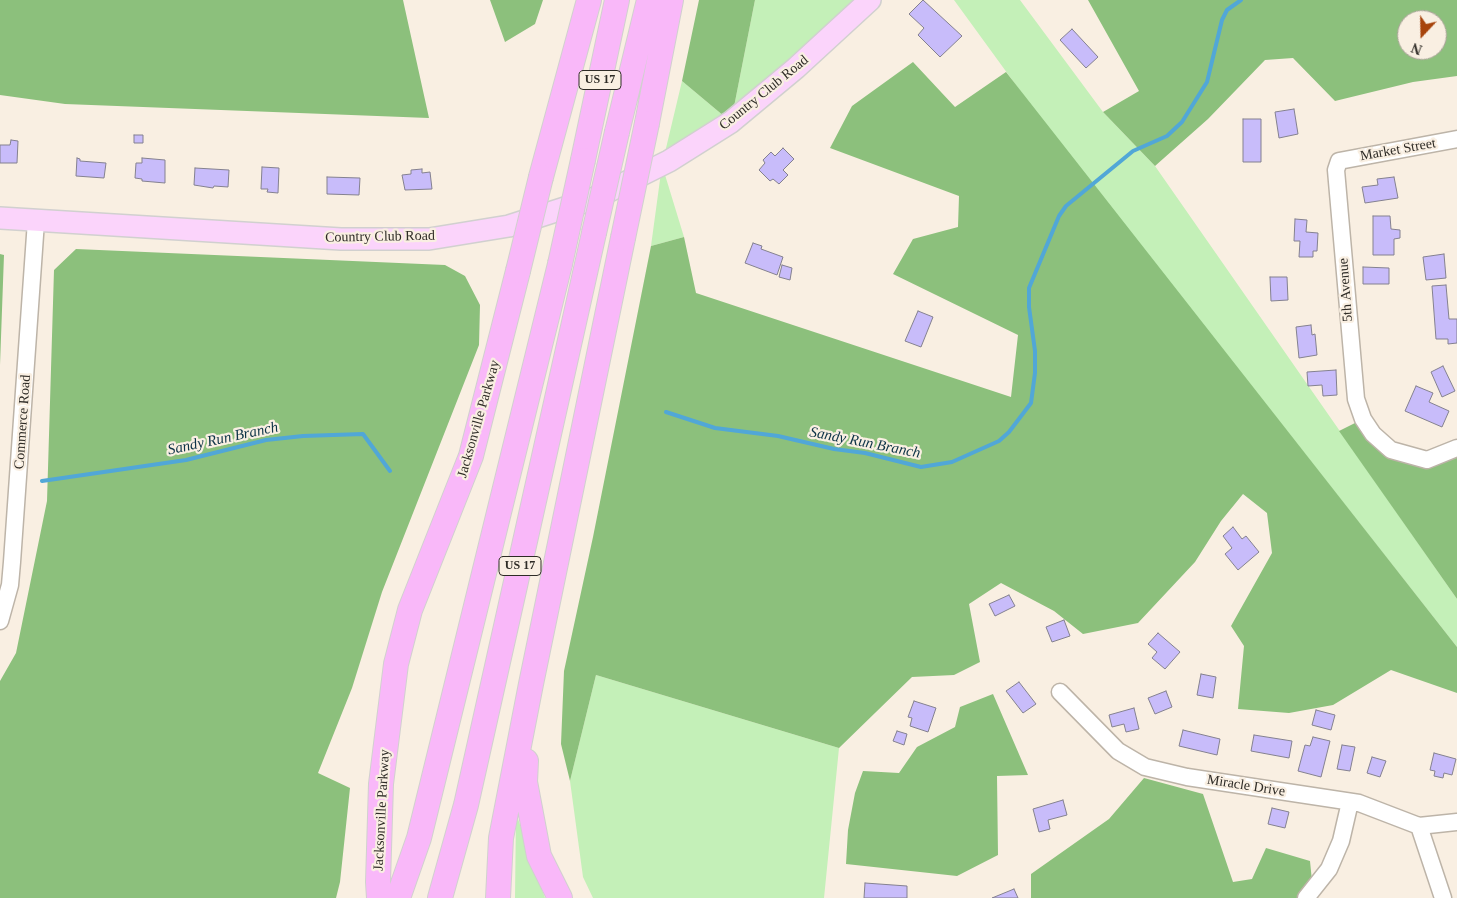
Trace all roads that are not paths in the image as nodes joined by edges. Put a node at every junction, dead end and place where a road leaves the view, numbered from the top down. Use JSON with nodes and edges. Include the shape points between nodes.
{"nodes":[{"id":1,"x":589,"y":0,"type":"edge"},
{"id":2,"x":617,"y":0,"type":"edge"},
{"id":3,"x":649,"y":0,"type":"edge"},
{"id":4,"x":671,"y":0,"type":"edge"},
{"id":5,"x":870,"y":0,"type":"edge"},
{"id":6,"x":1457,"y":139,"type":"edge"},
{"id":7,"x":1339,"y":161,"type":"joint"},
{"id":8,"x":0,"y":218,"type":"edge"},
{"id":9,"x":36,"y":221,"type":"junction"},
{"id":10,"x":1457,"y":448,"type":"edge"},
{"id":11,"x":0,"y":621,"type":"edge"},
{"id":12,"x":531,"y":684,"type":"junction"},
{"id":13,"x":1060,"y":692,"type":"dead end"},
{"id":14,"x":1350,"y":802,"type":"junction"},
{"id":15,"x":1457,"y":822,"type":"edge"},
{"id":16,"x":1419,"y":826,"type":"junction"},
{"id":17,"x":378,"y":890,"type":"edge"},
{"id":18,"x":398,"y":898,"type":"edge"},
{"id":19,"x":440,"y":898,"type":"edge"},
{"id":20,"x":498,"y":898,"type":"edge"},
{"id":21,"x":560,"y":898,"type":"edge"},
{"id":22,"x":1306,"y":898,"type":"edge"},
{"id":23,"x":1443,"y":898,"type":"edge"}],
"edges":[{"from":1,"to":17,"type":"highway","name":"Jacksonville Parkway","bridge":true,"via":[[471,456],[410,610],[396,664],[382,784]]},
{"from":2,"to":18,"type":"highway","number":"US 17","bridge":true,"via":[[560,264],[419,838]]},
{"from":3,"to":19,"type":"highway","number":"US 17","bridge":true,"via":[[473,777]]},
{"from":4,"to":12,"type":"highway","bridge":true},
{"from":5,"to":9,"type":"main road","name":"Country Club Road","via":[[796,68],[724,127],[669,162],[593,199],[509,226],[429,239],[341,239]]},
{"from":6,"to":7,"type":"street","name":"Market Street"},
{"from":7,"to":10,"type":"street","name":"5th Avenue","via":[[1336,170],[1356,399],[1363,418],[1373,434],[1391,450],[1427,460]]},
{"from":8,"to":9,"type":"main road","name":"Country Club Road"},
{"from":9,"to":11,"type":"street","name":"Commerce Road","via":[[10,585]]},
{"from":12,"to":20,"type":"highway","via":[[501,838]]},
{"from":12,"to":21,"type":"highway","via":[[525,782],[539,856]]},
{"from":13,"to":14,"type":"street","name":"Miracle Drive","via":[[1118,751],[1144,767],[1187,777]]},
{"from":14,"to":16,"type":"street","name":"Miracle Drive"},
{"from":14,"to":22,"type":"street","via":[[1341,841],[1329,869]]},
{"from":15,"to":16,"type":"street","name":"Miracle Drive"},
{"from":16,"to":23,"type":"street"}]}
